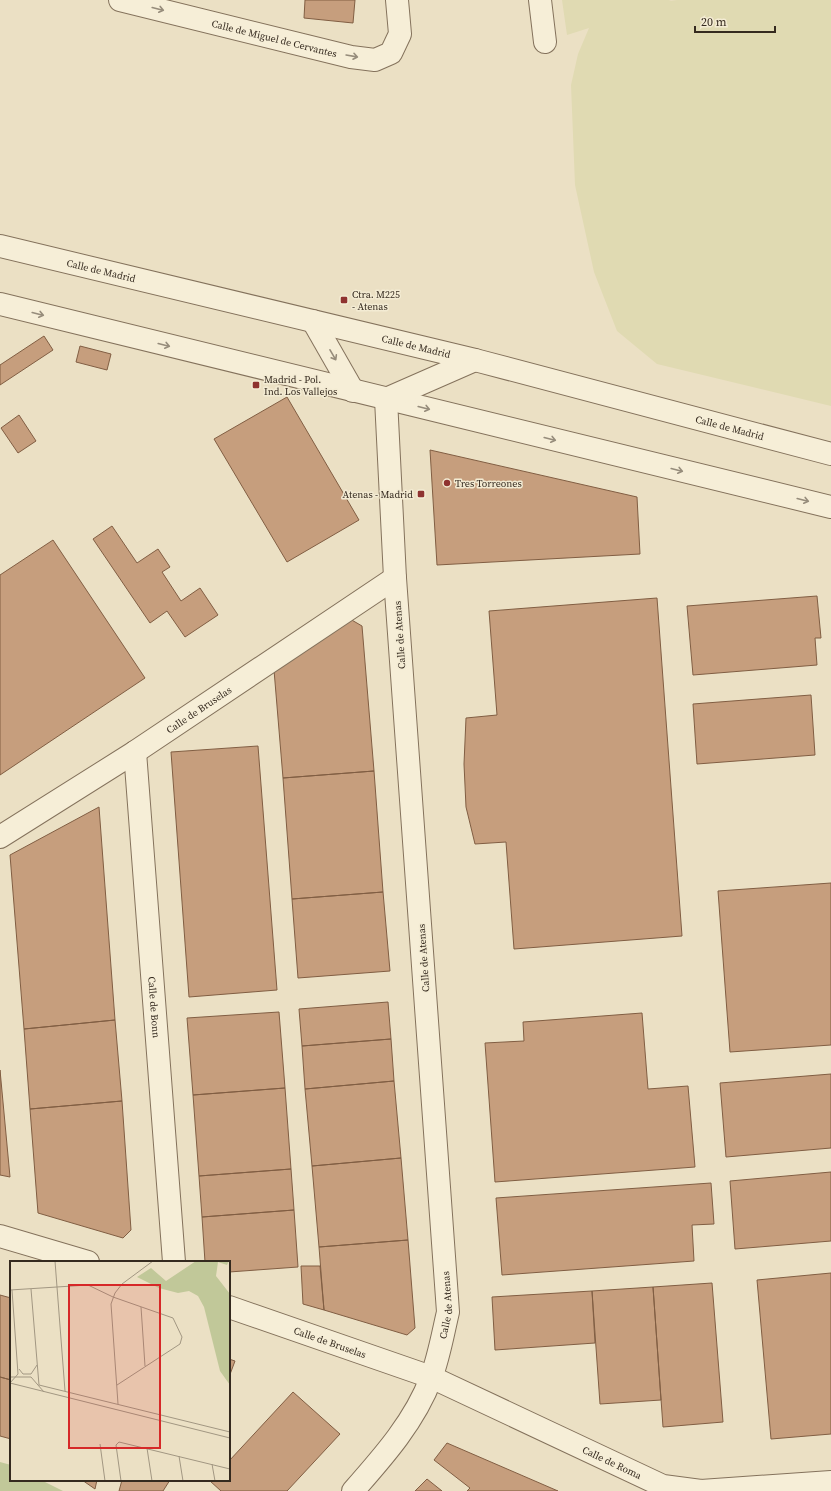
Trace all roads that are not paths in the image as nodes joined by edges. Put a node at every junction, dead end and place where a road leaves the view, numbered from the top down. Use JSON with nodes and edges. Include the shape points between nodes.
{"nodes":[{"id":1,"x":120,"y":0,"type":"edge"},
{"id":2,"x":540,"y":0,"type":"edge"},
{"id":3,"x":398,"y":8,"type":"edge"},
{"id":4,"x":546,"y":42,"type":"dead end"},
{"id":5,"x":0,"y":246,"type":"edge"},
{"id":6,"x":0,"y":304,"type":"edge"},
{"id":7,"x":313,"y":321,"type":"junction"},
{"id":8,"x":475,"y":360,"type":"junction"},
{"id":9,"x":353,"y":391,"type":"junction"},
{"id":10,"x":386,"y":399,"type":"junction"},
{"id":11,"x":831,"y":454,"type":"edge"},
{"id":12,"x":831,"y":507,"type":"edge"},
{"id":13,"x":395,"y":578,"type":"junction"},
{"id":14,"x":135,"y":752,"type":"junction"},
{"id":15,"x":0,"y":837,"type":"edge"},
{"id":16,"x":0,"y":1236,"type":"edge"},
{"id":17,"x":85,"y":1261,"type":"edge"},
{"id":18,"x":174,"y":1261,"type":"edge"},
{"id":19,"x":230,"y":1307,"type":"edge"},
{"id":20,"x":431,"y":1377,"type":"junction"},
{"id":21,"x":831,"y":1482,"type":"edge"},
{"id":22,"x":353,"y":1491,"type":"edge"}],
"edges":[{"from":1,"to":3,"type":"street","name":"Calle de Miguel de Cervantes","one_way":true,"via":[[351,57],[375,60],[391,53],[400,34]]},
{"from":2,"to":4,"type":"street"},
{"from":5,"to":7,"type":"street","name":"Calle de Madrid"},
{"from":6,"to":9,"type":"street","one_way":true},
{"from":7,"to":8,"type":"street","name":"Calle de Madrid"},
{"from":7,"to":9,"type":"street","one_way":true},
{"from":8,"to":10,"type":"street"},
{"from":8,"to":11,"type":"street","name":"Calle de Madrid"},
{"from":9,"to":10,"type":"street"},
{"from":10,"to":12,"type":"street","one_way":true},
{"from":10,"to":13,"type":"street","name":"Calle de Atenas"},
{"from":13,"to":14,"type":"street","name":"Calle de Bruselas"},
{"from":13,"to":20,"type":"street","name":"Calle de Atenas","via":[[448,1312]]},
{"from":14,"to":15,"type":"street","name":"Calle de Bruselas"},
{"from":14,"to":18,"type":"street","name":"Calle de Bonn"},
{"from":16,"to":17,"type":"street"},
{"from":19,"to":20,"type":"street","name":"Calle de Bruselas"},
{"from":20,"to":21,"type":"street","name":"Calle de Roma","via":[[663,1486],[701,1491]]},
{"from":20,"to":22,"type":"street","name":"Calle de Atenas","via":[[414,1413],[379,1462]]}]}
